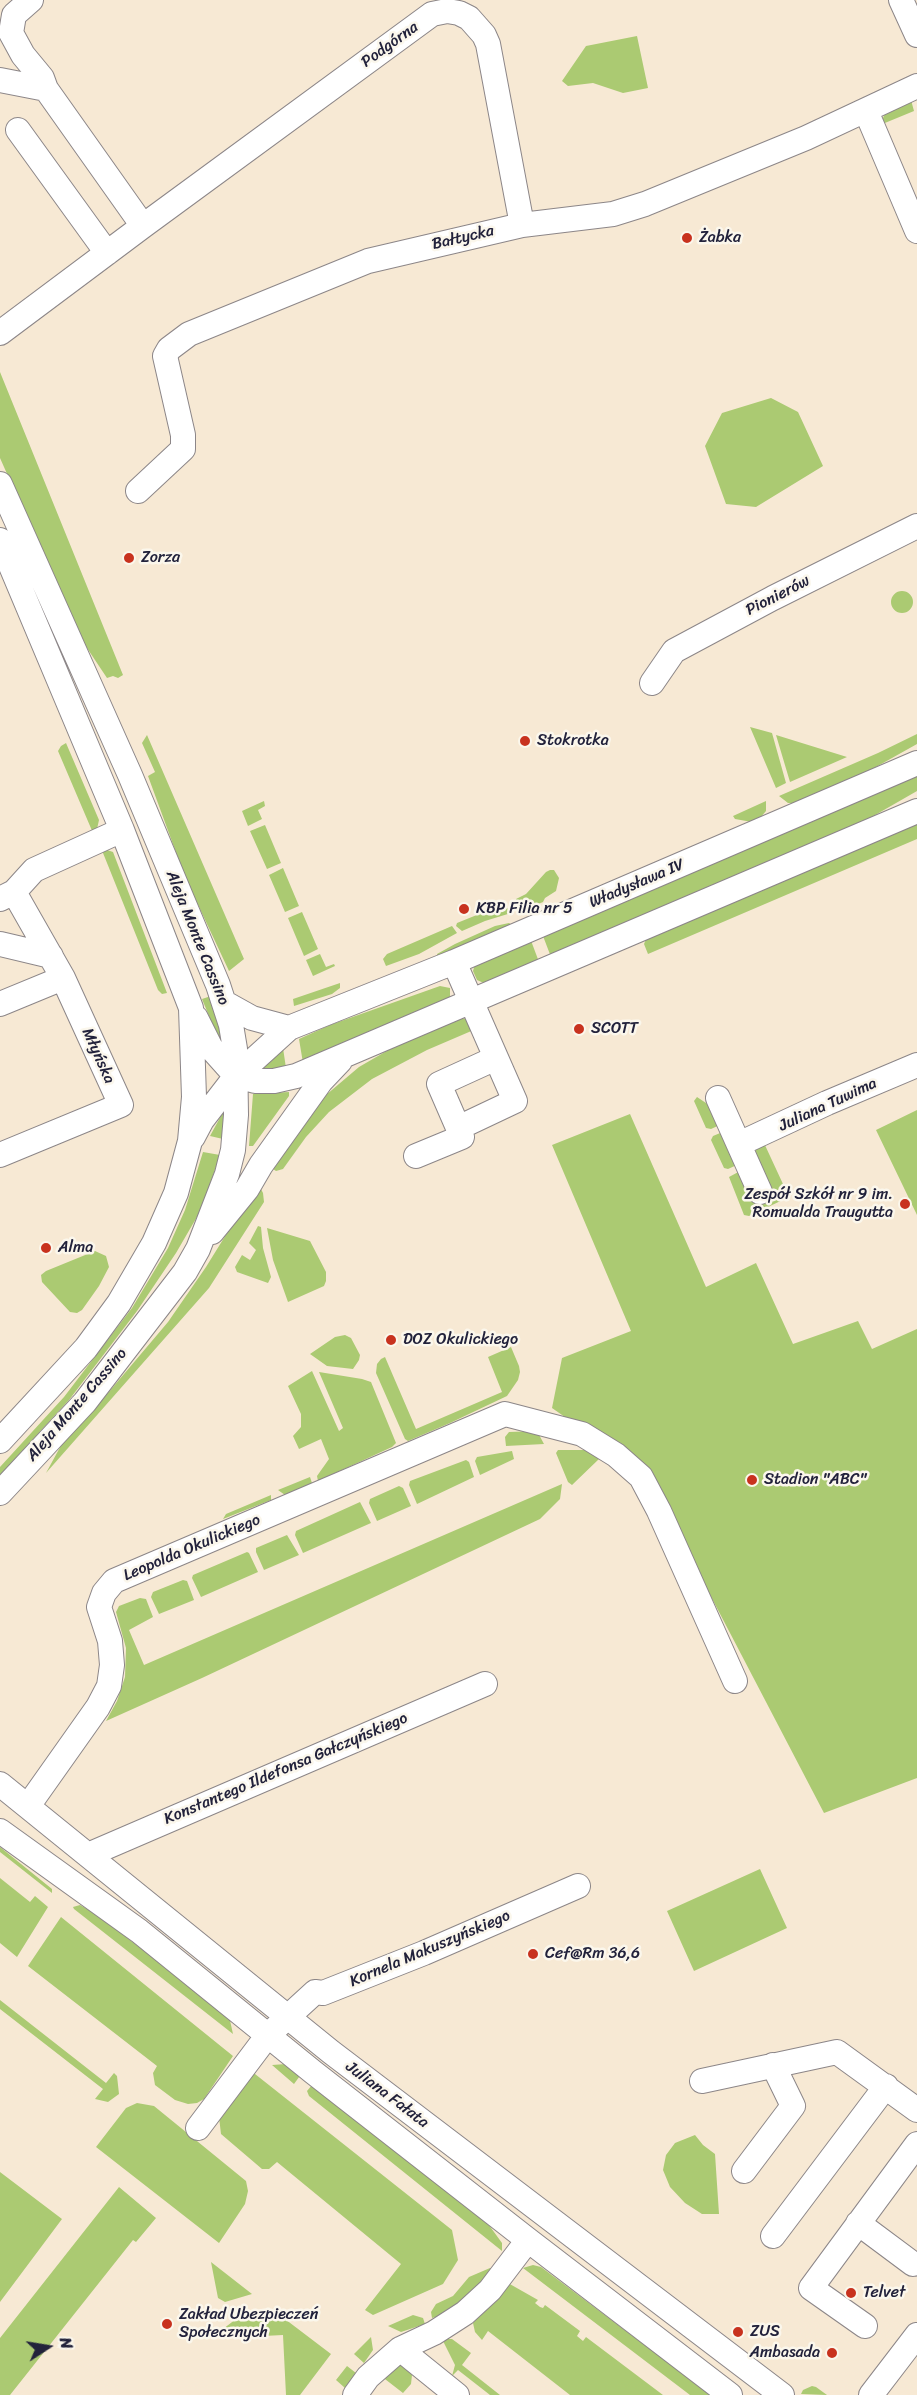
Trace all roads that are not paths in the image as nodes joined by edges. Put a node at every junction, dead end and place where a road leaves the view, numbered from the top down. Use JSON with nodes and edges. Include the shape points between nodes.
{"nodes":[{"id":1,"x":31,"y":0,"type":"edge"},
{"id":2,"x":900,"y":0,"type":"edge"},
{"id":3,"x":917,"y":35,"type":"edge"},
{"id":4,"x":0,"y":80,"type":"edge"},
{"id":5,"x":917,"y":86,"type":"edge"},
{"id":6,"x":46,"y":89,"type":"junction"},
{"id":7,"x":866,"y":111,"type":"junction"},
{"id":8,"x":18,"y":130,"type":"dead end"},
{"id":9,"x":522,"y":225,"type":"junction"},
{"id":10,"x":143,"y":226,"type":"junction"},
{"id":11,"x":917,"y":231,"type":"edge"},
{"id":12,"x":107,"y":253,"type":"junction"},
{"id":13,"x":0,"y":333,"type":"edge"},
{"id":14,"x":0,"y":484,"type":"edge"},
{"id":15,"x":138,"y":491,"type":"dead end"},
{"id":16,"x":917,"y":526,"type":"edge"},
{"id":17,"x":0,"y":540,"type":"edge"},
{"id":18,"x":652,"y":683,"type":"dead end"},
{"id":19,"x":917,"y":763,"type":"edge"},
{"id":20,"x":917,"y":811,"type":"edge"},
{"id":21,"x":122,"y":830,"type":"junction"},
{"id":22,"x":7,"y":896,"type":"edge"},
{"id":23,"x":0,"y":944,"type":"edge"},
{"id":24,"x":51,"y":956,"type":"junction"},
{"id":25,"x":454,"y":962,"type":"junction"},
{"id":26,"x":63,"y":978,"type":"junction"},
{"id":27,"x":225,"y":1003,"type":"junction"},
{"id":28,"x":470,"y":1003,"type":"junction"},
{"id":29,"x":0,"y":1004,"type":"edge"},
{"id":30,"x":191,"y":1008,"type":"junction"},
{"id":31,"x":289,"y":1028,"type":"junction"},
{"id":32,"x":344,"y":1057,"type":"junction"},
{"id":33,"x":496,"y":1058,"type":"junction"},
{"id":34,"x":917,"y":1065,"type":"edge"},
{"id":35,"x":236,"y":1076,"type":"junction"},
{"id":36,"x":718,"y":1098,"type":"dead end"},
{"id":37,"x":458,"y":1128,"type":"junction"},
{"id":38,"x":190,"y":1141,"type":"junction"},
{"id":39,"x":739,"y":1144,"type":"junction"},
{"id":40,"x":0,"y":1155,"type":"edge"},
{"id":41,"x":416,"y":1156,"type":"dead end"},
{"id":42,"x":760,"y":1192,"type":"dead end"},
{"id":43,"x":198,"y":1249,"type":"junction"},
{"id":44,"x":0,"y":1442,"type":"edge"},
{"id":45,"x":0,"y":1493,"type":"edge"},
{"id":46,"x":735,"y":1681,"type":"dead end"},
{"id":47,"x":484,"y":1684,"type":"dead end"},
{"id":48,"x":0,"y":1784,"type":"edge"},
{"id":49,"x":28,"y":1806,"type":"junction"},
{"id":50,"x":0,"y":1831,"type":"edge"},
{"id":51,"x":88,"y":1854,"type":"junction"},
{"id":52,"x":578,"y":1886,"type":"dead end"},
{"id":53,"x":288,"y":2017,"type":"junction"},
{"id":54,"x":268,"y":2035,"type":"junction"},
{"id":55,"x":773,"y":2065,"type":"junction"},
{"id":56,"x":702,"y":2081,"type":"dead end"},
{"id":57,"x":886,"y":2086,"type":"junction"},
{"id":58,"x":917,"y":2109,"type":"edge"},
{"id":59,"x":198,"y":2128,"type":"dead end"},
{"id":60,"x":917,"y":2144,"type":"edge"},
{"id":61,"x":744,"y":2171,"type":"dead end"},
{"id":62,"x":858,"y":2223,"type":"junction"},
{"id":63,"x":773,"y":2236,"type":"dead end"},
{"id":64,"x":528,"y":2240,"type":"junction"},
{"id":65,"x":913,"y":2264,"type":"dead end"},
{"id":66,"x":865,"y":2326,"type":"dead end"},
{"id":67,"x":915,"y":2341,"type":"edge"},
{"id":68,"x":400,"y":2349,"type":"junction"},
{"id":69,"x":355,"y":2395,"type":"edge"},
{"id":70,"x":457,"y":2395,"type":"edge"},
{"id":71,"x":730,"y":2395,"type":"edge"},
{"id":72,"x":782,"y":2395,"type":"edge"},
{"id":73,"x":871,"y":2395,"type":"edge"}],
"edges":[{"from":1,"to":6,"type":"street","via":[[14,15],[11,33]]},
{"from":2,"to":3,"type":"street"},
{"from":4,"to":6,"type":"street"},
{"from":5,"to":7,"type":"street","name":"Bałtycka"},
{"from":6,"to":10,"type":"street"},
{"from":7,"to":9,"type":"street","name":"Bałtycka","via":[[645,204],[613,214]]},
{"from":7,"to":11,"type":"street"},
{"from":8,"to":12,"type":"street"},
{"from":9,"to":10,"type":"street","name":"Podgórna","via":[[488,44],[469,18],[447,11],[432,14]]},
{"from":9,"to":15,"type":"street","name":"Bałtycka","via":[[368,261],[177,342],[165,356],[183,449]]},
{"from":10,"to":12,"type":"street","name":"Podgórna"},
{"from":12,"to":13,"type":"street","name":"Podgórna"},
{"from":14,"to":27,"type":"street","name":"Aleja Monte Cassino","via":[[130,775]]},
{"from":16,"to":18,"type":"street","name":"Pionierów","via":[[674,651]]},
{"from":17,"to":21,"type":"street","name":"Aleja Monte Cassino"},
{"from":19,"to":25,"type":"street","name":"Władysława IV"},
{"from":20,"to":28,"type":"street"},
{"from":21,"to":22,"type":"street","via":[[34,870]]},
{"from":21,"to":30,"type":"street","name":"Aleja Monte Cassino"},
{"from":22,"to":24,"type":"street","name":"Młyńska"},
{"from":23,"to":24,"type":"street"},
{"from":24,"to":26,"type":"street","name":"Młyńska"},
{"from":25,"to":28,"type":"street"},
{"from":25,"to":31,"type":"street","name":"Władysława IV"},
{"from":26,"to":29,"type":"street"},
{"from":26,"to":40,"type":"street","name":"Młyńska","via":[[121,1105]]},
{"from":27,"to":31,"type":"street","via":[[252,1018]]},
{"from":27,"to":35,"type":"street","name":"Aleja Monte Cassino","via":[[235,1049]]},
{"from":28,"to":32,"type":"street"},
{"from":28,"to":33,"type":"street"},
{"from":30,"to":35,"type":"street","via":[[211,1048]]},
{"from":30,"to":38,"type":"street","name":"Aleja Monte Cassino","via":[[194,1096]]},
{"from":31,"to":35,"type":"street","name":"Władysława IV"},
{"from":32,"to":35,"type":"street","via":[[274,1081]]},
{"from":32,"to":43,"type":"street"},
{"from":33,"to":37,"type":"street","via":[[515,1101]]},
{"from":33,"to":37,"type":"street","via":[[439,1084]]},
{"from":34,"to":39,"type":"street","name":"Juliana Tuwima"},
{"from":35,"to":38,"type":"street","name":"Władysława IV"},
{"from":35,"to":43,"type":"street","name":"Aleja Monte Cassino","via":[[233,1150]]},
{"from":36,"to":39,"type":"street"},
{"from":37,"to":41,"type":"street","via":[[462,1137]]},
{"from":38,"to":44,"type":"street","name":"Aleja Monte Cassino","via":[[176,1193],[154,1243],[119,1303],[86,1348]]},
{"from":39,"to":42,"type":"street"},
{"from":43,"to":45,"type":"street","name":"Aleja Monte Cassino","via":[[185,1272],[85,1402]]},
{"from":46,"to":49,"type":"street","name":"Leopolda Okulickiego","via":[[641,1477],[616,1455],[582,1434],[505,1414],[114,1581],[99,1607],[110,1641],[109,1686]]},
{"from":47,"to":51,"type":"street","name":"Konstantego Ildefonsa Gałczyńskiego"},
{"from":48,"to":49,"type":"street","name":"Juliana Fałata"},
{"from":49,"to":51,"type":"street","name":"Juliana Fałata"},
{"from":50,"to":54,"type":"street","name":"Juliana Fałata","via":[[139,1930]]},
{"from":51,"to":53,"type":"street","name":"Juliana Fałata"},
{"from":52,"to":53,"type":"street","name":"Kornela Makuszyńskiego","via":[[373,1973],[323,1993],[315,1992]]},
{"from":53,"to":54,"type":"street","name":"Kornela Makuszyńskiego"},
{"from":53,"to":72,"type":"street","name":"Juliana Fałata"},
{"from":54,"to":59,"type":"street","name":"Kornela Makuszyńskiego"},
{"from":54,"to":64,"type":"street","name":"Juliana Fałata"},
{"from":55,"to":56,"type":"street"},
{"from":55,"to":57,"type":"street","via":[[837,2052]]},
{"from":55,"to":61,"type":"street","via":[[793,2106]]},
{"from":57,"to":58,"type":"street"},
{"from":57,"to":63,"type":"street"},
{"from":60,"to":62,"type":"street"},
{"from":62,"to":65,"type":"street"},
{"from":62,"to":66,"type":"street","via":[[810,2288]]},
{"from":64,"to":68,"type":"street","via":[[490,2290],[465,2313]]},
{"from":64,"to":71,"type":"street","name":"Juliana Fałata"},
{"from":67,"to":73,"type":"street"},
{"from":68,"to":69,"type":"street","via":[[368,2377]]},
{"from":68,"to":70,"type":"street"}]}
